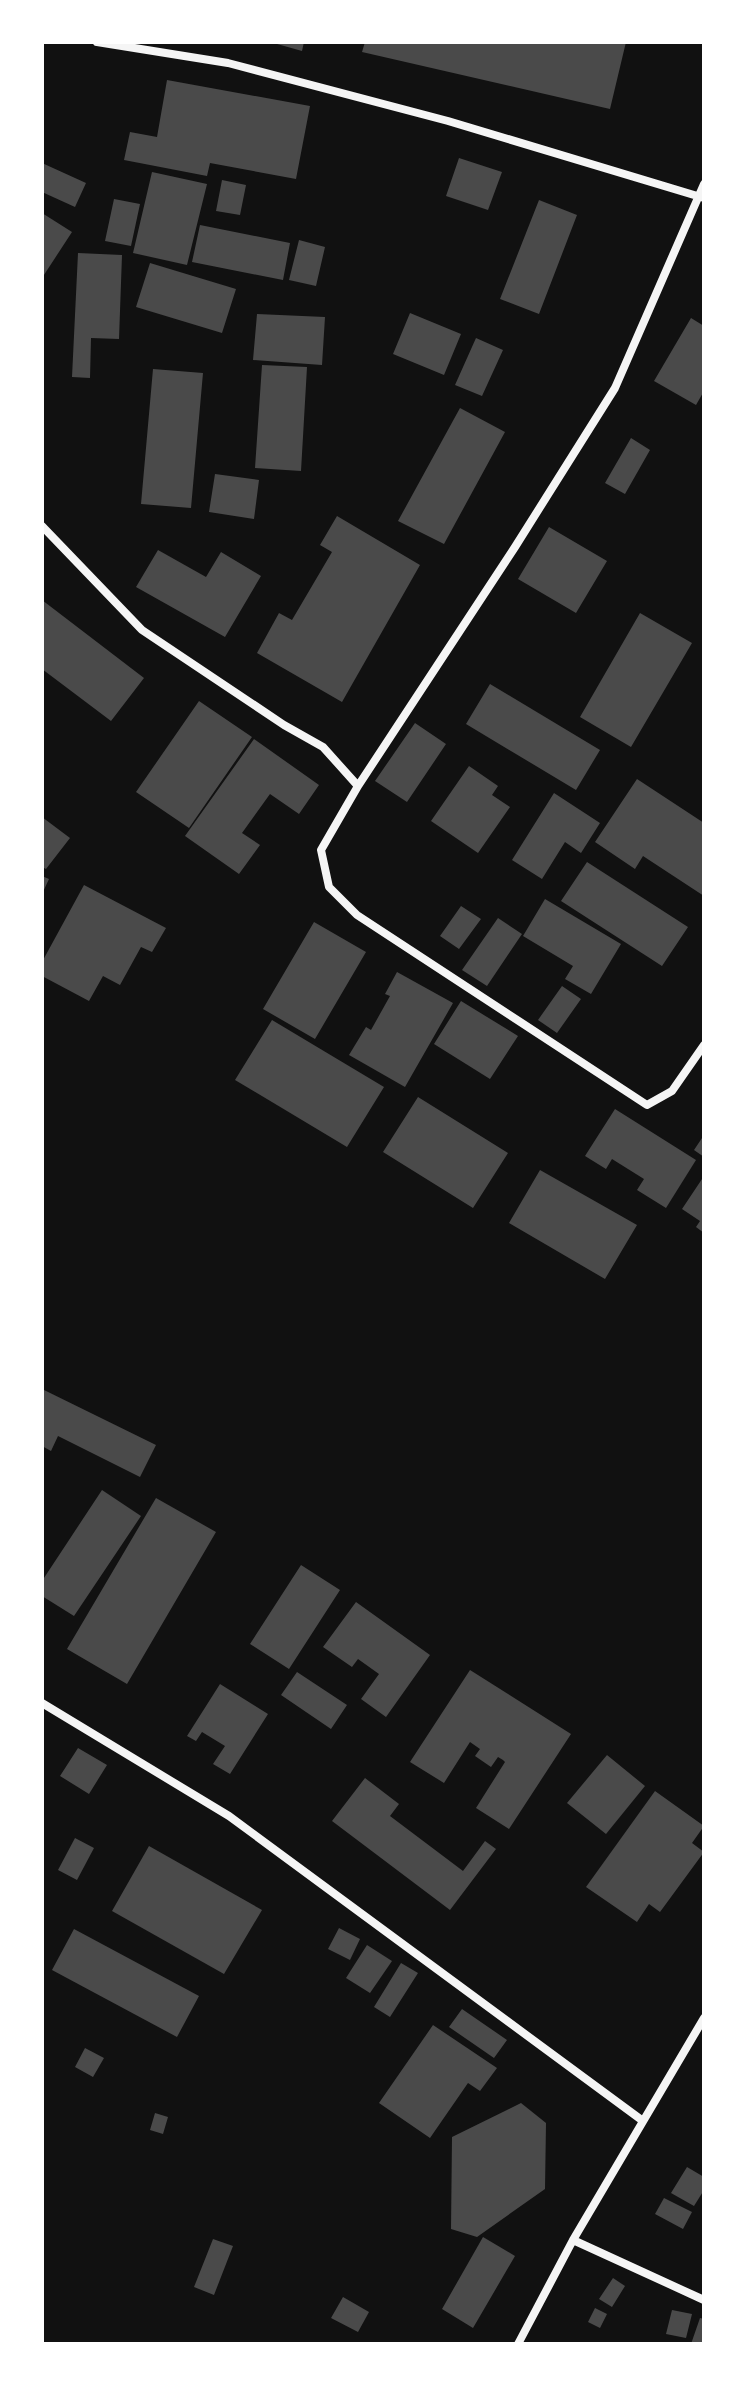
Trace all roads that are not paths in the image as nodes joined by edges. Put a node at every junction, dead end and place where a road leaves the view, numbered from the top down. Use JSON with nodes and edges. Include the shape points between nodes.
{"nodes":[{"id":1,"x":97,"y":42,"type":"edge"},
{"id":2,"x":704,"y":184,"type":"edge"},
{"id":3,"x":700,"y":198,"type":"edge"},
{"id":4,"x":42,"y":526,"type":"edge"},
{"id":5,"x":358,"y":786,"type":"junction"},
{"id":6,"x":704,"y":1045,"type":"edge"},
{"id":7,"x":42,"y":1703,"type":"edge"},
{"id":8,"x":704,"y":2018,"type":"edge"},
{"id":9,"x":643,"y":2121,"type":"junction"},
{"id":10,"x":573,"y":2240,"type":"junction"},
{"id":11,"x":704,"y":2300,"type":"edge"},
{"id":12,"x":518,"y":2344,"type":"edge"}],
"edges":[{"from":1,"to":3,"type":"street","via":[[243,67],[448,121]]},
{"from":2,"to":3,"type":"street"},
{"from":3,"to":5,"type":"street","via":[[615,388]]},
{"from":4,"to":5,"type":"street","via":[[142,630],[323,747]]},
{"from":5,"to":6,"type":"street","via":[[321,850],[329,887],[357,915],[647,1105],[672,1091]]},
{"from":7,"to":9,"type":"street","via":[[229,1816]]},
{"from":8,"to":9,"type":"street"},
{"from":9,"to":10,"type":"street"},
{"from":10,"to":11,"type":"street"},
{"from":10,"to":12,"type":"street"}]}
